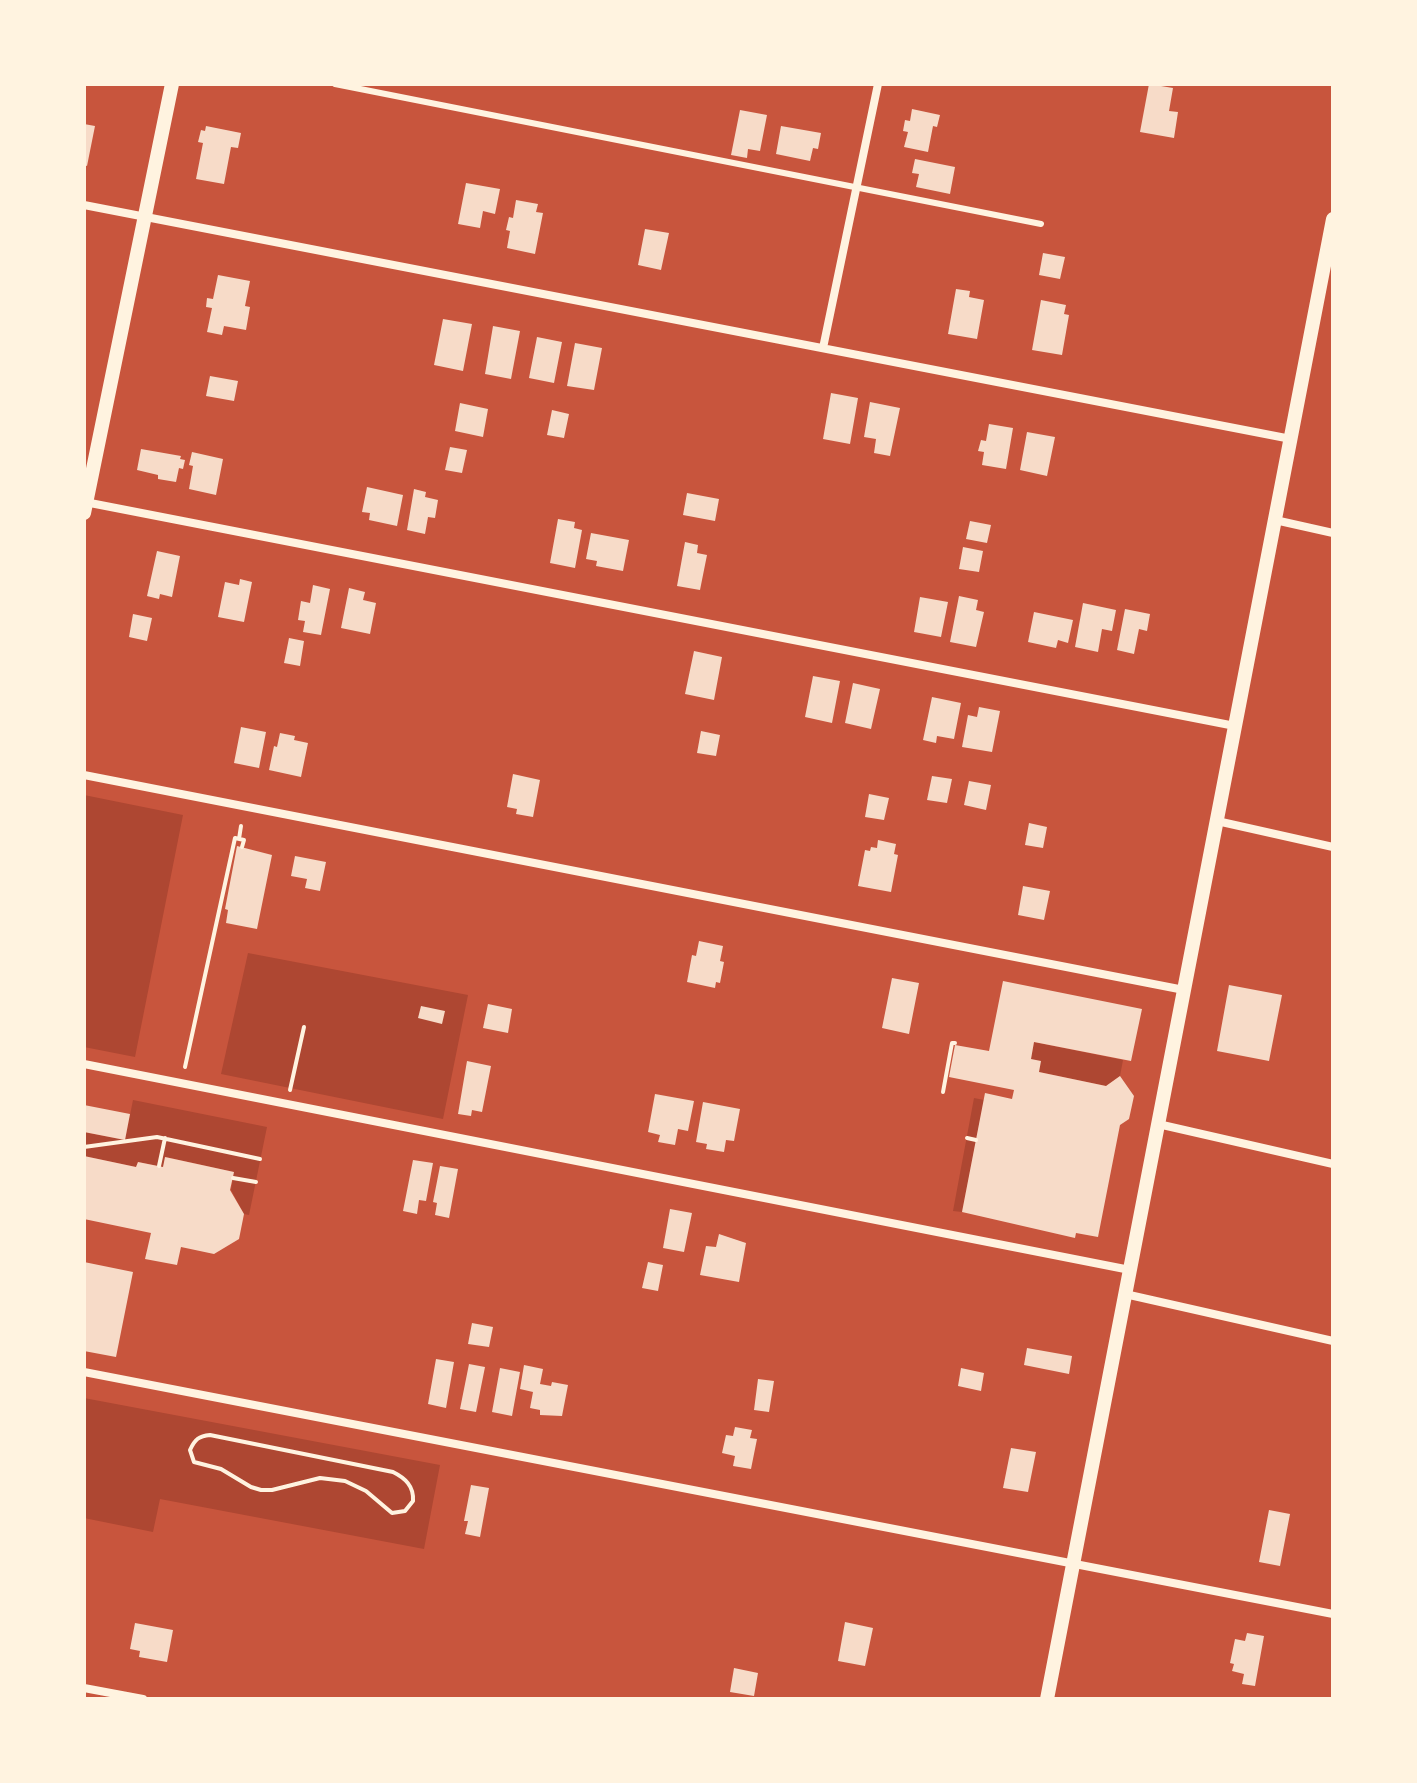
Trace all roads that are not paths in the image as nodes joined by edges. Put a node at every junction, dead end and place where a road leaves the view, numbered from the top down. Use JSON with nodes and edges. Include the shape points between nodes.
{"nodes":[{"id":1,"x":172,"y":84,"type":"edge"},
{"id":2,"x":335,"y":84,"type":"edge"},
{"id":3,"x":878,"y":84,"type":"edge"},
{"id":4,"x":856,"y":187,"type":"junction"},
{"id":5,"x":84,"y":205,"type":"edge"},
{"id":6,"x":144,"y":217,"type":"junction"},
{"id":7,"x":1333,"y":219,"type":"edge"},
{"id":8,"x":1041,"y":224,"type":"dead end"},
{"id":9,"x":823,"y":348,"type":"junction"},
{"id":10,"x":1291,"y":439,"type":"junction"},
{"id":11,"x":85,"y":506,"type":"edge"},
{"id":12,"x":1275,"y":520,"type":"junction"},
{"id":13,"x":1333,"y":533,"type":"edge"},
{"id":14,"x":1235,"y":726,"type":"junction"},
{"id":15,"x":84,"y":775,"type":"edge"},
{"id":16,"x":1217,"y":821,"type":"junction"},
{"id":17,"x":1333,"y":847,"type":"edge"},
{"id":18,"x":1184,"y":990,"type":"junction"},
{"id":19,"x":84,"y":1064,"type":"edge"},
{"id":20,"x":1158,"y":1124,"type":"junction"},
{"id":21,"x":1333,"y":1164,"type":"edge"},
{"id":22,"x":1130,"y":1270,"type":"junction"},
{"id":23,"x":1125,"y":1294,"type":"junction"},
{"id":24,"x":1333,"y":1341,"type":"edge"},
{"id":25,"x":84,"y":1372,"type":"edge"},
{"id":26,"x":1073,"y":1564,"type":"junction"},
{"id":27,"x":1333,"y":1614,"type":"edge"},
{"id":28,"x":84,"y":1688,"type":"edge"},
{"id":29,"x":143,"y":1699,"type":"edge"},
{"id":30,"x":1047,"y":1699,"type":"edge"}],
"edges":[{"from":1,"to":6,"type":"street"},
{"from":2,"to":4,"type":"lane"},
{"from":3,"to":4,"type":"street"},
{"from":4,"to":8,"type":"lane"},
{"from":4,"to":9,"type":"street"},
{"from":5,"to":6,"type":"street"},
{"from":6,"to":9,"type":"street"},
{"from":6,"to":11,"type":"street"},
{"from":7,"to":10,"type":"street"},
{"from":9,"to":10,"type":"street"},
{"from":10,"to":12,"type":"street"},
{"from":11,"to":14,"type":"street"},
{"from":12,"to":13,"type":"street"},
{"from":12,"to":14,"type":"street"},
{"from":14,"to":16,"type":"street"},
{"from":15,"to":18,"type":"street"},
{"from":16,"to":17,"type":"street"},
{"from":16,"to":18,"type":"street"},
{"from":18,"to":20,"type":"street"},
{"from":19,"to":22,"type":"street"},
{"from":20,"to":21,"type":"street"},
{"from":20,"to":22,"type":"street"},
{"from":22,"to":23,"type":"street"},
{"from":23,"to":24,"type":"street"},
{"from":23,"to":26,"type":"street"},
{"from":25,"to":26,"type":"street"},
{"from":26,"to":27,"type":"street"},
{"from":26,"to":30,"type":"street"},
{"from":28,"to":29,"type":"street"}]}
